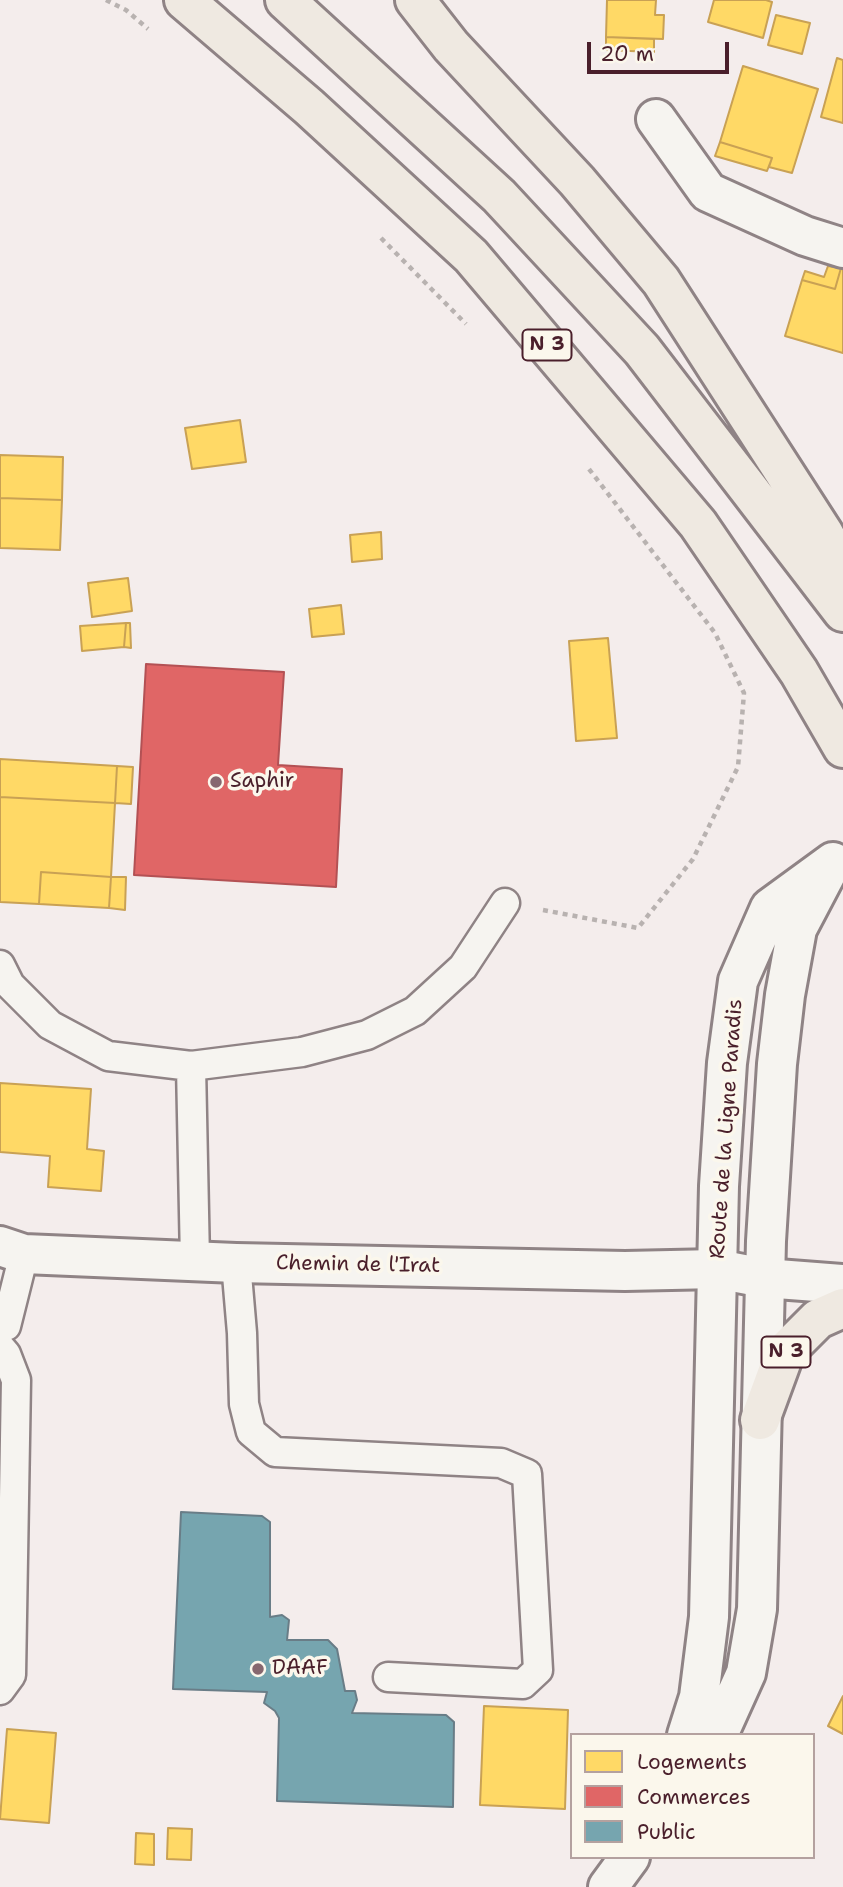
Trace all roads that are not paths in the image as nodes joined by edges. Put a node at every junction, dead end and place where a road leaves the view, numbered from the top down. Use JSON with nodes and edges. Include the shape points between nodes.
{"nodes":[{"id":1,"x":184,"y":0,"type":"edge"},
{"id":2,"x":285,"y":0,"type":"edge"},
{"id":3,"x":415,"y":0,"type":"edge"},
{"id":4,"x":656,"y":119,"type":"dead end"},
{"id":5,"x":843,"y":248,"type":"edge"},
{"id":6,"x":843,"y":570,"type":"edge"},
{"id":7,"x":843,"y":612,"type":"edge"},
{"id":8,"x":843,"y":748,"type":"edge"},
{"id":9,"x":505,"y":903,"type":"road end"},
{"id":10,"x":0,"y":965,"type":"edge"},
{"id":11,"x":191,"y":1066,"type":"junction"},
{"id":12,"x":12,"y":1250,"type":"edge"},
{"id":13,"x":195,"y":1261,"type":"junction"},
{"id":14,"x":236,"y":1263,"type":"junction"},
{"id":15,"x":717,"y":1269,"type":"junction"},
{"id":16,"x":764,"y":1278,"type":"junction"},
{"id":17,"x":843,"y":1284,"type":"edge"},
{"id":18,"x":843,"y":1308,"type":"edge"},
{"id":19,"x":0,"y":1325,"type":"edge"},
{"id":20,"x":0,"y":1347,"type":"edge"},
{"id":21,"x":760,"y":1420,"type":"junction"},
{"id":22,"x":757,"y":1609,"type":"junction"},
{"id":23,"x":387,"y":1676,"type":"dead end"},
{"id":24,"x":0,"y":1690,"type":"edge"},
{"id":25,"x":688,"y":1733,"type":"edge"},
{"id":26,"x":719,"y":1733,"type":"edge"},
{"id":27,"x":629,"y":1859,"type":"edge"},
{"id":28,"x":608,"y":1887,"type":"edge"}],
"edges":[{"from":1,"to":8,"type":"highway","number":"N 3","via":[[471,256],[698,524],[799,672]]},
{"from":2,"to":7,"type":"highway","via":[[499,196],[642,350]]},
{"from":3,"to":6,"type":"highway","via":[[661,281]]},
{"from":4,"to":5,"type":"main road","via":[[708,192]]},
{"from":9,"to":11,"type":"lane","via":[[463,967],[415,1012],[368,1035],[302,1052]]},
{"from":10,"to":11,"type":"lane","via":[[10,985],[50,1025],[108,1056]]},
{"from":11,"to":13,"type":"lane"},
{"from":12,"to":13,"type":"main road","name":"Chemin de l'Irat"},
{"from":12,"to":19,"type":"lane","via":[[6,1326]]},
{"from":13,"to":14,"type":"main road","name":"Chemin de l'Irat"},
{"from":14,"to":15,"type":"main road","name":"Chemin de l'Irat"},
{"from":14,"to":23,"type":"lane","via":[[244,1404],[251,1432],[275,1452],[501,1463],[527,1474],[538,1670],[523,1684]]},
{"from":15,"to":16,"type":"main road","name":"Chemin de l'Irat"},
{"from":15,"to":16,"type":"main road","name":"Route de la Ligne Paradis","via":[[727,1063],[738,981],[770,908],[833,862],[797,929],[785,995],[776,1064]]},
{"from":15,"to":22,"type":"main road","via":[[740,1299],[736,1505]]},
{"from":15,"to":25,"type":"main road","name":"Route de la Ligne Paradis","via":[[709,1618],[699,1697]]},
{"from":16,"to":17,"type":"main road","name":"Chemin de l'Irat"},
{"from":16,"to":21,"type":"main road","name":"Route de la Ligne Paradis"},
{"from":18,"to":21,"type":"highway","number":"N 3","via":[[818,1320],[785,1352]]},
{"from":20,"to":24,"type":"lane","via":[[16,1380],[11,1675]]},
{"from":21,"to":22,"type":"main road","name":"Route de la Ligne Paradis"},
{"from":22,"to":26,"type":"main road","name":"Route de la Ligne Paradis","via":[[746,1674]]},
{"from":27,"to":28,"type":"main road"}]}
